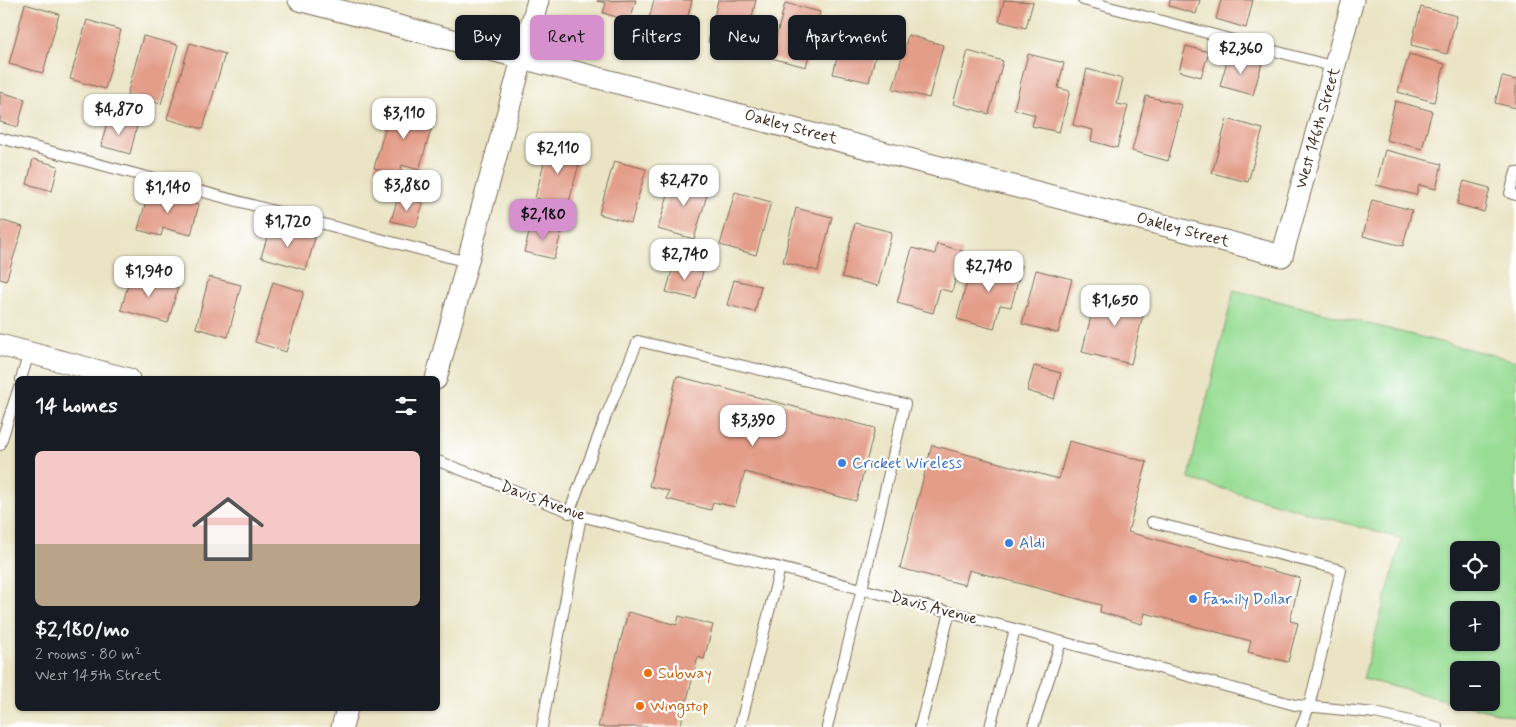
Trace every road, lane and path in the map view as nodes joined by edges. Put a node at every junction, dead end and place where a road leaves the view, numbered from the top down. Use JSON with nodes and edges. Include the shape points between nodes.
{"nodes":[{"id":1,"x":299,"y":0,"type":"edge"},
{"id":2,"x":538,"y":0,"type":"edge"},
{"id":3,"x":1083,"y":0,"type":"edge"},
{"id":4,"x":1354,"y":0,"type":"edge"},
{"id":5,"x":522,"y":57,"type":"junction"},
{"id":6,"x":1335,"y":67,"type":"junction"},
{"id":7,"x":0,"y":138,"type":"edge"},
{"id":8,"x":1516,"y":172,"type":"edge"},
{"id":9,"x":1516,"y":195,"type":"edge"},
{"id":10,"x":1282,"y":256,"type":"joint"},
{"id":11,"x":467,"y":262,"type":"junction"},
{"id":12,"x":0,"y":345,"type":"edge"},
{"id":13,"x":29,"y":353,"type":"junction"},
{"id":14,"x":22,"y":376,"type":"edge"},
{"id":15,"x":117,"y":376,"type":"edge"},
{"id":16,"x":437,"y":376,"type":"edge"},
{"id":17,"x":15,"y":399,"type":"edge"},
{"id":18,"x":0,"y":445,"type":"edge"},
{"id":19,"x":440,"y":462,"type":"edge"},
{"id":20,"x":569,"y":513,"type":"junction"},
{"id":21,"x":581,"y":516,"type":"junction"},
{"id":22,"x":1152,"y":522,"type":"dead end"},
{"id":23,"x":780,"y":568,"type":"junction"},
{"id":24,"x":862,"y":589,"type":"junction"},
{"id":25,"x":950,"y":612,"type":"junction"},
{"id":26,"x":1015,"y":629,"type":"junction"},
{"id":27,"x":1061,"y":642,"type":"junction"},
{"id":28,"x":1309,"y":706,"type":"junction"},
{"id":29,"x":346,"y":711,"type":"edge"},
{"id":30,"x":342,"y":727,"type":"edge"},
{"id":31,"x":542,"y":727,"type":"edge"},
{"id":32,"x":740,"y":727,"type":"edge"},
{"id":33,"x":828,"y":727,"type":"edge"},
{"id":34,"x":920,"y":727,"type":"edge"},
{"id":35,"x":990,"y":727,"type":"edge"},
{"id":36,"x":1033,"y":727,"type":"edge"},
{"id":37,"x":1301,"y":727,"type":"edge"},
{"id":38,"x":1437,"y":727,"type":"edge"}],
"edges":[{"from":1,"to":5,"type":"street","name":"Oakley Street"},
{"from":2,"to":5,"type":"street"},
{"from":3,"to":6,"type":"lane"},
{"from":4,"to":6,"type":"street","name":"West 146th Street"},
{"from":5,"to":10,"type":"street","name":"Oakley Street"},
{"from":5,"to":11,"type":"street"},
{"from":6,"to":10,"type":"street","name":"West 146th Street"},
{"from":7,"to":11,"type":"lane"},
{"from":8,"to":9,"type":"lane","via":[[1510,193]]},
{"from":11,"to":16,"type":"street"},
{"from":12,"to":13,"type":"street"},
{"from":13,"to":14,"type":"lane"},
{"from":13,"to":15,"type":"street"},
{"from":17,"to":18,"type":"lane"},
{"from":19,"to":20,"type":"lane","name":"Davis Avenue"},
{"from":20,"to":21,"type":"lane","name":"Davis Avenue"},
{"from":20,"to":24,"type":"lane","via":[[638,341],[905,404]]},
{"from":21,"to":23,"type":"lane","name":"Davis Avenue"},
{"from":21,"to":31,"type":"lane"},
{"from":22,"to":28,"type":"lane","via":[[1341,570]]},
{"from":23,"to":24,"type":"lane","name":"Davis Avenue"},
{"from":23,"to":32,"type":"lane"},
{"from":24,"to":25,"type":"lane","name":"Davis Avenue"},
{"from":24,"to":33,"type":"lane"},
{"from":25,"to":26,"type":"lane","name":"Davis Avenue"},
{"from":25,"to":34,"type":"lane"},
{"from":26,"to":27,"type":"lane","name":"Davis Avenue"},
{"from":26,"to":35,"type":"lane"},
{"from":27,"to":28,"type":"lane","name":"Davis Avenue","via":[[1295,705]]},
{"from":27,"to":36,"type":"lane"},
{"from":28,"to":37,"type":"lane"},
{"from":28,"to":38,"type":"lane","name":"Davis Avenue","via":[[1375,713]]},
{"from":29,"to":30,"type":"street"}]}
